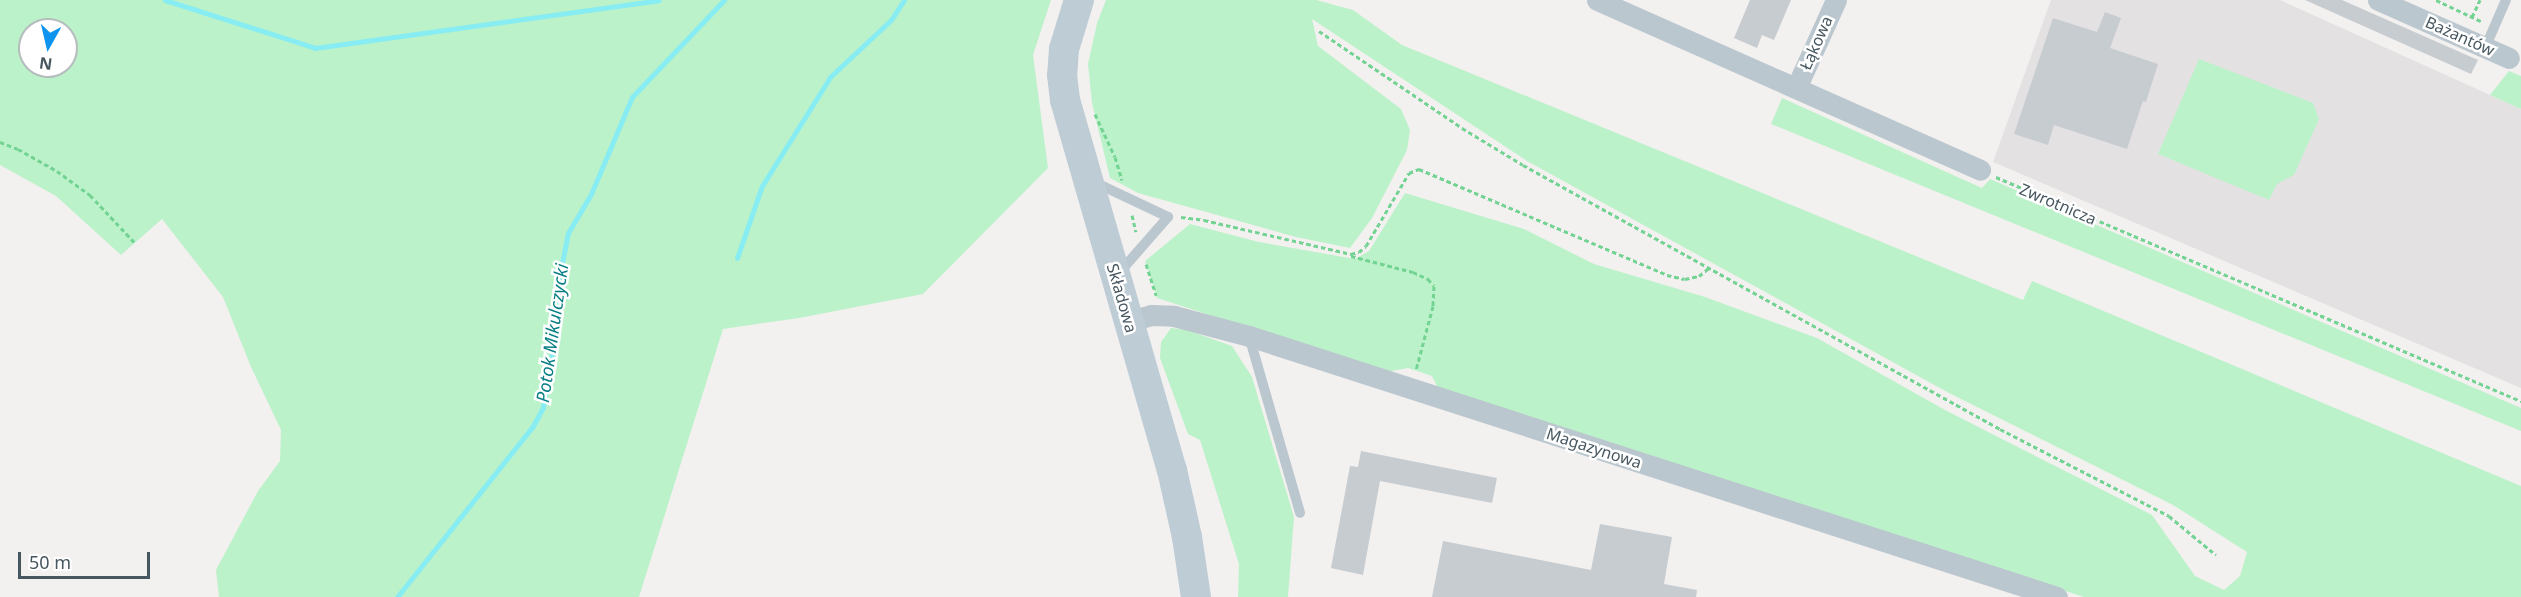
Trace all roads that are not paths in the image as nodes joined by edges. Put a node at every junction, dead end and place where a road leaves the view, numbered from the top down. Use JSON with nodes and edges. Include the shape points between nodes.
{"nodes":[{"id":1,"x":1079,"y":0,"type":"edge"},
{"id":2,"x":1597,"y":0,"type":"edge"},
{"id":3,"x":1836,"y":0,"type":"edge"},
{"id":4,"x":2378,"y":0,"type":"edge"},
{"id":5,"x":2506,"y":0,"type":"edge"},
{"id":6,"x":2485,"y":48,"type":"junction"},
{"id":7,"x":2509,"y":58,"type":"dead end"},
{"id":8,"x":1797,"y":86,"type":"junction"},
{"id":9,"x":1980,"y":170,"type":"road end"},
{"id":10,"x":1086,"y":177,"type":"junction"},
{"id":11,"x":1116,"y":276,"type":"junction"},
{"id":12,"x":1129,"y":321,"type":"junction"},
{"id":13,"x":1249,"y":336,"type":"junction"},
{"id":14,"x":1300,"y":513,"type":"dead end"},
{"id":15,"x":1196,"y":597,"type":"edge"},
{"id":16,"x":2057,"y":597,"type":"edge"}],
"edges":[{"from":1,"to":10,"type":"main road","name":"Składowa","via":[[1066,40],[1062,75],[1069,118]]},
{"from":2,"to":8,"type":"street"},
{"from":3,"to":8,"type":"street","name":"Łąkowa"},
{"from":4,"to":6,"type":"street","name":"Bażantów"},
{"from":5,"to":6,"type":"lane"},
{"from":6,"to":7,"type":"street","name":"Bażantów"},
{"from":8,"to":9,"type":"street"},
{"from":10,"to":11,"type":"main road","name":"Składowa"},
{"from":10,"to":11,"type":"lane","via":[[1168,217]]},
{"from":11,"to":12,"type":"main road","name":"Składowa"},
{"from":12,"to":13,"type":"street","name":"Magazynowa","via":[[1162,315]]},
{"from":12,"to":15,"type":"main road","name":"Składowa","via":[[1178,493]]},
{"from":13,"to":14,"type":"lane"},
{"from":13,"to":16,"type":"street","name":"Magazynowa"}]}
